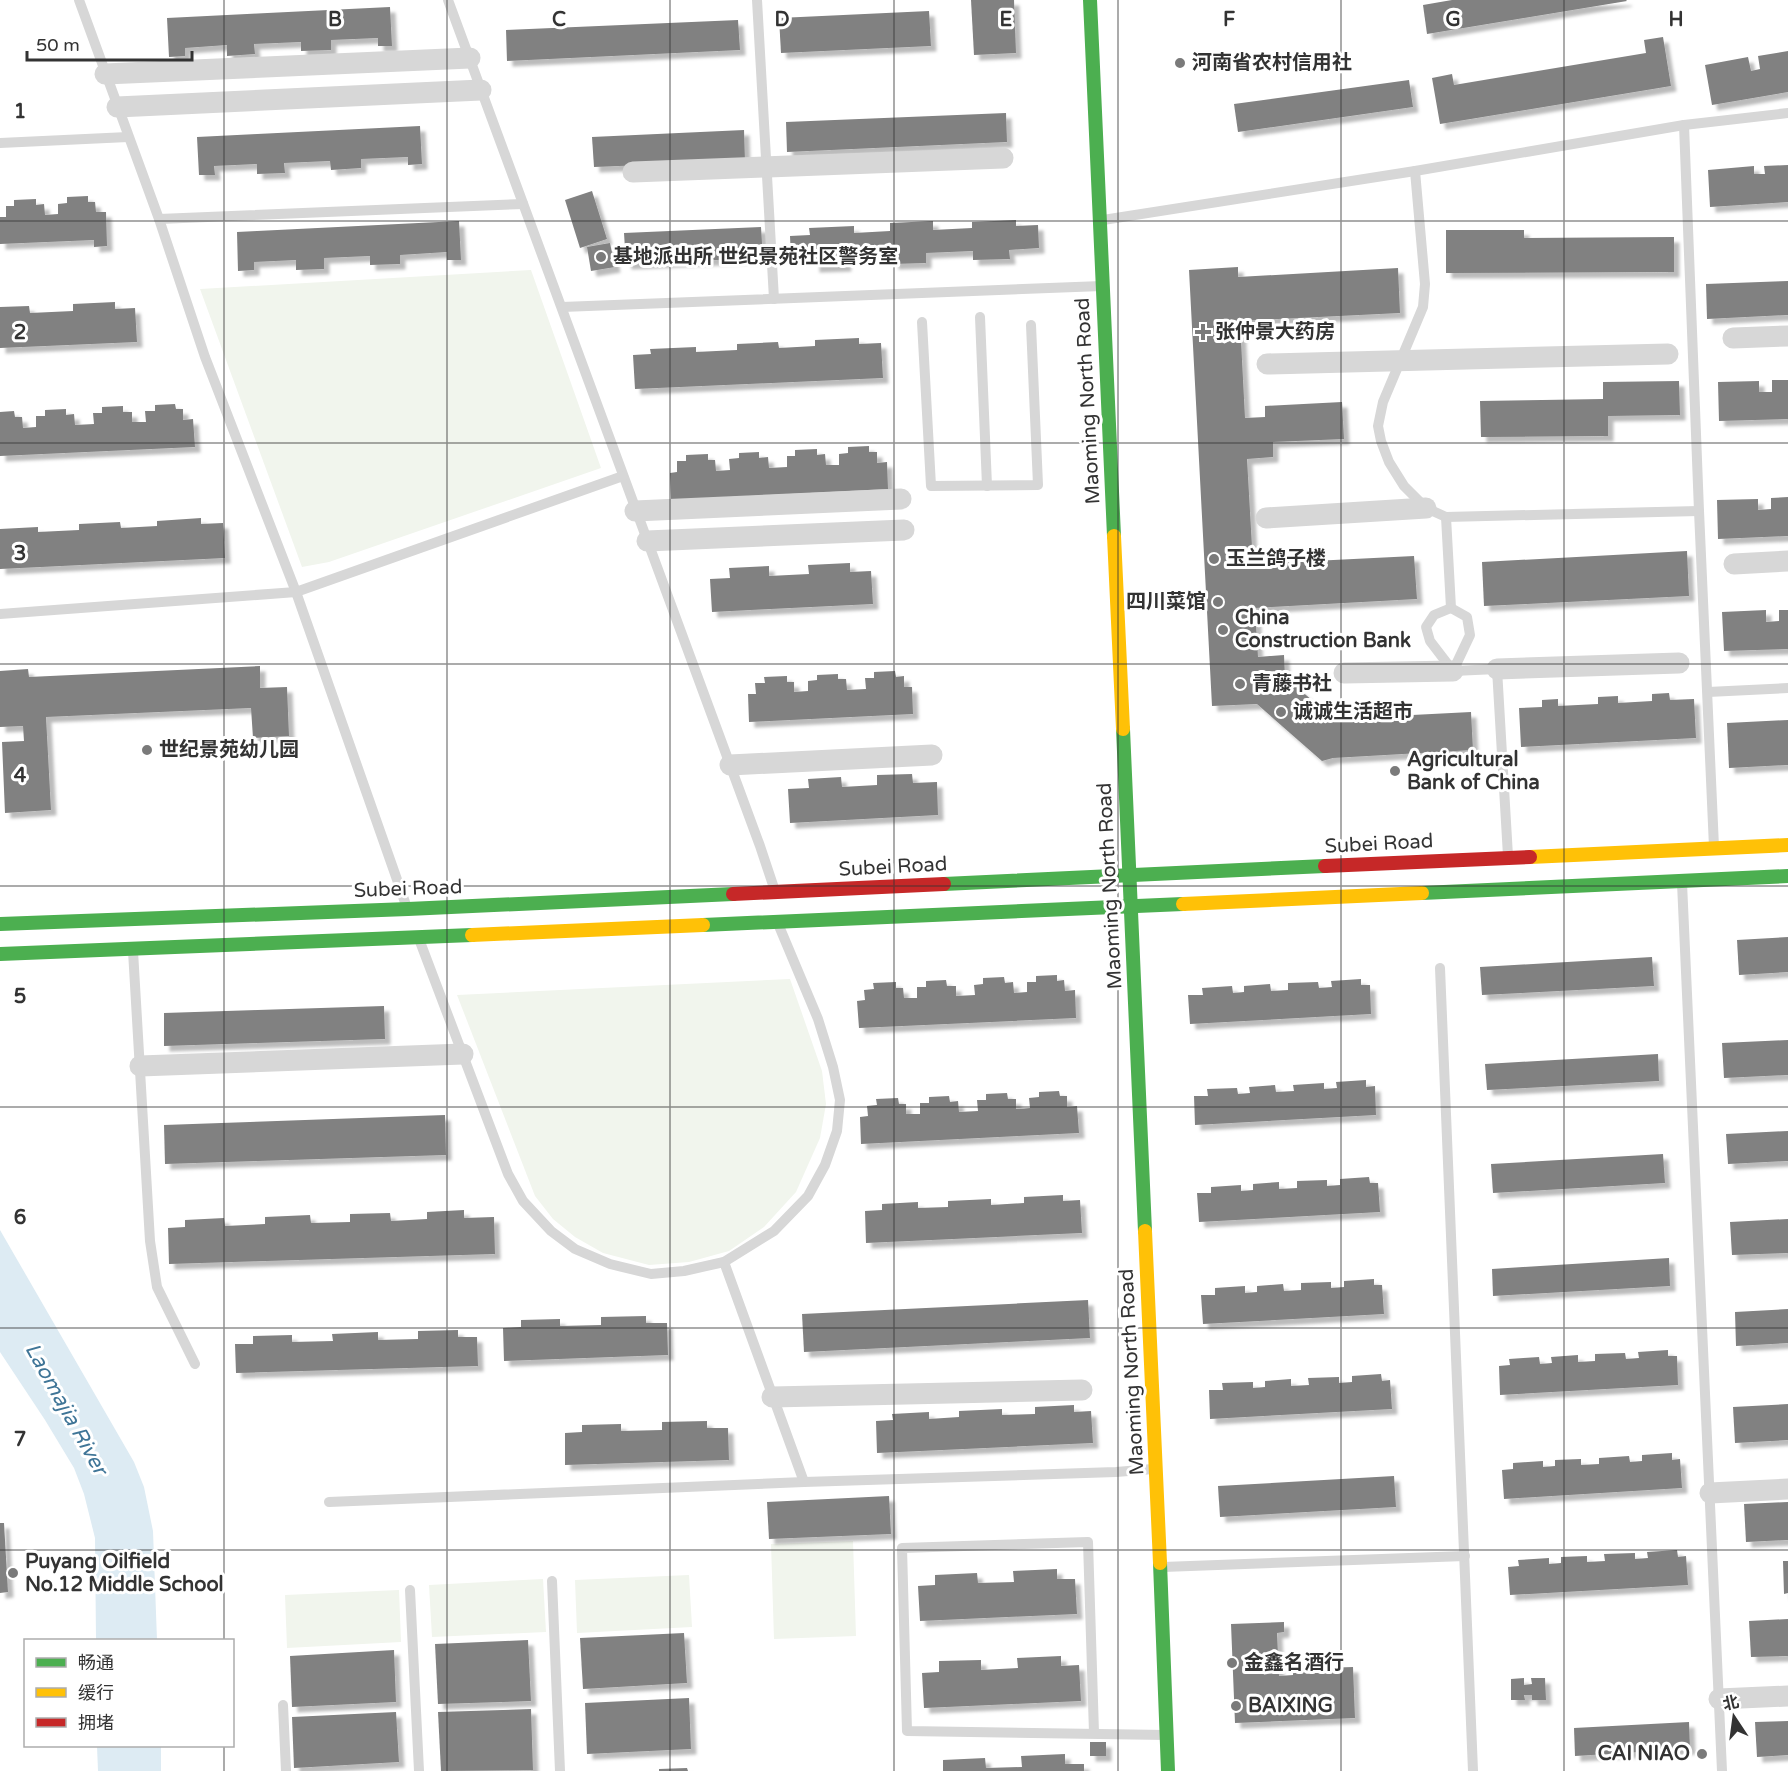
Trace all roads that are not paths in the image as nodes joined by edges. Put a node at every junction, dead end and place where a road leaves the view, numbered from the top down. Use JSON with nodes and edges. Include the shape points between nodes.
{"nodes":[{"id":1,"x":78,"y":0,"type":"edge"},
{"id":2,"x":448,"y":0,"type":"edge"},
{"id":3,"x":757,"y":0,"type":"edge"},
{"id":4,"x":1090,"y":0,"type":"edge"},
{"id":5,"x":470,"y":58,"type":"junction"},
{"id":6,"x":105,"y":74,"type":"junction"},
{"id":7,"x":482,"y":90,"type":"junction"},
{"id":8,"x":117,"y":107,"type":"junction"},
{"id":9,"x":1788,"y":113,"type":"edge"},
{"id":10,"x":1684,"y":125,"type":"junction"},
{"id":11,"x":128,"y":137,"type":"junction"},
{"id":12,"x":0,"y":143,"type":"edge"},
{"id":13,"x":1003,"y":158,"type":"dead end"},
{"id":14,"x":766,"y":166,"type":"junction"},
{"id":15,"x":1415,"y":171,"type":"junction"},
{"id":16,"x":633,"y":172,"type":"dead end"},
{"id":17,"x":524,"y":204,"type":"junction"},
{"id":18,"x":159,"y":219,"type":"junction"},
{"id":19,"x":1100,"y":220,"type":"junction"},
{"id":20,"x":1103,"y":285,"type":"junction"},
{"id":21,"x":774,"y":299,"type":"junction"},
{"id":22,"x":562,"y":307,"type":"junction"},
{"id":23,"x":980,"y":317,"type":"dead end"},
{"id":24,"x":922,"y":322,"type":"dead end"},
{"id":25,"x":1031,"y":325,"type":"dead end"},
{"id":26,"x":1788,"y":336,"type":"edge"},
{"id":27,"x":1732,"y":338,"type":"dead end"},
{"id":28,"x":1668,"y":354,"type":"dead end"},
{"id":29,"x":1401,"y":360,"type":"junction"},
{"id":30,"x":1267,"y":364,"type":"dead end"},
{"id":31,"x":622,"y":476,"type":"junction"},
{"id":32,"x":987,"y":486,"type":"junction"},
{"id":33,"x":901,"y":499,"type":"dead end"},
{"id":34,"x":1426,"y":508,"type":"junction"},
{"id":35,"x":635,"y":511,"type":"junction"},
{"id":36,"x":1699,"y":511,"type":"junction"},
{"id":37,"x":1446,"y":517,"type":"junction"},
{"id":38,"x":1266,"y":518,"type":"dead end"},
{"id":39,"x":904,"y":530,"type":"dead end"},
{"id":40,"x":647,"y":541,"type":"junction"},
{"id":41,"x":1788,"y":561,"type":"edge"},
{"id":42,"x":1734,"y":564,"type":"dead end"},
{"id":43,"x":296,"y":592,"type":"junction"},
{"id":44,"x":1451,"y":608,"type":"junction"},
{"id":45,"x":0,"y":614,"type":"edge"},
{"id":46,"x":1679,"y":663,"type":"dead end"},
{"id":47,"x":1497,"y":669,"type":"junction"},
{"id":48,"x":1453,"y":671,"type":"junction"},
{"id":49,"x":1344,"y":673,"type":"dead end"},
{"id":50,"x":1788,"y":688,"type":"edge"},
{"id":51,"x":1708,"y":692,"type":"junction"},
{"id":52,"x":932,"y":755,"type":"dead end"},
{"id":53,"x":730,"y":765,"type":"junction"},
{"id":54,"x":1788,"y":845,"type":"edge"},
{"id":55,"x":1714,"y":848,"type":"junction"},
{"id":56,"x":1508,"y":857,"type":"junction"},
{"id":57,"x":1129,"y":875,"type":"junction"},
{"id":58,"x":1788,"y":876,"type":"edge"},
{"id":59,"x":1682,"y":880,"type":"junction"},
{"id":60,"x":775,"y":892,"type":"junction"},
{"id":61,"x":1131,"y":905,"type":"junction"},
{"id":62,"x":408,"y":909,"type":"junction"},
{"id":63,"x":778,"y":922,"type":"junction"},
{"id":64,"x":0,"y":924,"type":"edge"},
{"id":65,"x":418,"y":936,"type":"junction"},
{"id":66,"x":133,"y":948,"type":"junction"},
{"id":67,"x":0,"y":954,"type":"edge"},
{"id":68,"x":1440,"y":968,"type":"dead end"},
{"id":69,"x":463,"y":1054,"type":"junction"},
{"id":70,"x":140,"y":1066,"type":"junction"},
{"id":71,"x":724,"y":1262,"type":"junction"},
{"id":72,"x":195,"y":1364,"type":"dead end"},
{"id":73,"x":1082,"y":1390,"type":"dead end"},
{"id":74,"x":772,"y":1397,"type":"junction"},
{"id":75,"x":1156,"y":1469,"type":"junction"},
{"id":76,"x":804,"y":1482,"type":"junction"},
{"id":77,"x":1788,"y":1489,"type":"edge"},
{"id":78,"x":1710,"y":1492,"type":"junction"},
{"id":79,"x":329,"y":1502,"type":"dead end"},
{"id":80,"x":1465,"y":1556,"type":"junction"},
{"id":81,"x":1160,"y":1567,"type":"junction"},
{"id":82,"x":552,"y":1581,"type":"dead end"},
{"id":83,"x":410,"y":1590,"type":"dead end"},
{"id":84,"x":1788,"y":1696,"type":"edge"},
{"id":85,"x":1719,"y":1699,"type":"junction"},
{"id":86,"x":283,"y":1706,"type":"dead end"},
{"id":87,"x":1094,"y":1733,"type":"junction"},
{"id":88,"x":1167,"y":1735,"type":"junction"},
{"id":89,"x":286,"y":1771,"type":"edge"},
{"id":90,"x":419,"y":1771,"type":"edge"},
{"id":91,"x":560,"y":1771,"type":"edge"},
{"id":92,"x":1168,"y":1771,"type":"edge"},
{"id":93,"x":1473,"y":1771,"type":"edge"},
{"id":94,"x":1722,"y":1771,"type":"edge"}],
"edges":[{"from":1,"to":6,"type":"lane"},
{"from":2,"to":5,"type":"lane"},
{"from":3,"to":14,"type":"lane"},
{"from":4,"to":19,"type":"main road","name":"Maoming North Road"},
{"from":5,"to":6,"type":"street"},
{"from":5,"to":7,"type":"lane"},
{"from":6,"to":8,"type":"lane"},
{"from":7,"to":8,"type":"street"},
{"from":7,"to":17,"type":"lane"},
{"from":8,"to":11,"type":"lane"},
{"from":9,"to":10,"type":"lane"},
{"from":10,"to":15,"type":"lane"},
{"from":10,"to":36,"type":"lane"},
{"from":11,"to":12,"type":"lane"},
{"from":11,"to":18,"type":"lane"},
{"from":13,"to":14,"type":"street"},
{"from":14,"to":16,"type":"street"},
{"from":14,"to":21,"type":"lane"},
{"from":15,"to":19,"type":"lane"},
{"from":15,"to":29,"type":"lane","via":[[1425,284],[1423,307]]},
{"from":17,"to":18,"type":"lane"},
{"from":17,"to":22,"type":"lane"},
{"from":18,"to":43,"type":"lane","via":[[205,357]]},
{"from":19,"to":20,"type":"main road","name":"Maoming North Road"},
{"from":20,"to":21,"type":"lane"},
{"from":20,"to":57,"type":"main road","name":"Maoming North Road"},
{"from":21,"to":22,"type":"lane"},
{"from":22,"to":31,"type":"lane"},
{"from":23,"to":32,"type":"lane"},
{"from":24,"to":32,"type":"lane","via":[[932,486]]},
{"from":25,"to":32,"type":"lane","via":[[1038,485]]},
{"from":26,"to":27,"type":"street"},
{"from":28,"to":29,"type":"street"},
{"from":29,"to":30,"type":"street"},
{"from":29,"to":34,"type":"lane","via":[[1383,402],[1378,426],[1389,462],[1404,486]]},
{"from":31,"to":35,"type":"lane"},
{"from":31,"to":43,"type":"lane"},
{"from":33,"to":35,"type":"street"},
{"from":34,"to":37,"type":"lane"},
{"from":34,"to":38,"type":"street"},
{"from":35,"to":40,"type":"lane"},
{"from":36,"to":37,"type":"lane"},
{"from":36,"to":51,"type":"lane"},
{"from":37,"to":44,"type":"lane"},
{"from":39,"to":40,"type":"street"},
{"from":40,"to":53,"type":"lane"},
{"from":41,"to":42,"type":"street"},
{"from":43,"to":45,"type":"lane"},
{"from":43,"to":62,"type":"lane"},
{"from":44,"to":48,"type":"lane","via":[[1467,617],[1470,635]]},
{"from":44,"to":48,"type":"lane","via":[[1434,615],[1426,627],[1430,641]]},
{"from":46,"to":47,"type":"street"},
{"from":47,"to":48,"type":"lane"},
{"from":47,"to":56,"type":"lane"},
{"from":48,"to":49,"type":"street"},
{"from":50,"to":51,"type":"lane"},
{"from":51,"to":55,"type":"lane"},
{"from":52,"to":53,"type":"street"},
{"from":53,"to":60,"type":"lane"},
{"from":54,"to":55,"type":"main road","name":"Subei Road"},
{"from":55,"to":56,"type":"main road","name":"Subei Road"},
{"from":56,"to":57,"type":"main road","name":"Subei Road"},
{"from":57,"to":60,"type":"main road","name":"Subei Road"},
{"from":57,"to":61,"type":"main road","name":"Maoming North Road"},
{"from":58,"to":59,"type":"main road"},
{"from":59,"to":61,"type":"main road"},
{"from":59,"to":78,"type":"lane"},
{"from":60,"to":62,"type":"main road","name":"Subei Road"},
{"from":61,"to":63,"type":"main road"},
{"from":61,"to":75,"type":"main road","name":"Maoming North Road"},
{"from":62,"to":64,"type":"main road","name":"Subei Road"},
{"from":63,"to":65,"type":"main road"},
{"from":63,"to":71,"type":"lane","via":[[833,1066],[840,1100],[837,1131],[808,1196],[774,1231]]},
{"from":65,"to":66,"type":"main road"},
{"from":65,"to":69,"type":"lane"},
{"from":66,"to":67,"type":"main road"},
{"from":66,"to":70,"type":"lane"},
{"from":68,"to":80,"type":"lane"},
{"from":69,"to":70,"type":"street"},
{"from":69,"to":71,"type":"lane","via":[[508,1174],[523,1201],[551,1231],[575,1249],[610,1264],[651,1274]]},
{"from":70,"to":72,"type":"lane","via":[[150,1241],[157,1287]]},
{"from":71,"to":74,"type":"lane"},
{"from":73,"to":74,"type":"street"},
{"from":74,"to":76,"type":"lane"},
{"from":75,"to":76,"type":"lane"},
{"from":75,"to":81,"type":"main road","name":"Maoming North Road"},
{"from":76,"to":79,"type":"lane"},
{"from":77,"to":78,"type":"street"},
{"from":78,"to":85,"type":"lane"},
{"from":80,"to":81,"type":"lane"},
{"from":80,"to":93,"type":"lane"},
{"from":81,"to":88,"type":"main road","name":"Maoming North Road"},
{"from":82,"to":91,"type":"lane"},
{"from":83,"to":90,"type":"lane"},
{"from":84,"to":85,"type":"street"},
{"from":85,"to":94,"type":"lane"},
{"from":86,"to":89,"type":"lane"},
{"from":87,"to":87,"type":"lane","via":[[907,1731],[902,1548],[1088,1542]]},
{"from":87,"to":88,"type":"lane"},
{"from":88,"to":92,"type":"main road","name":"Maoming North Road"}]}
